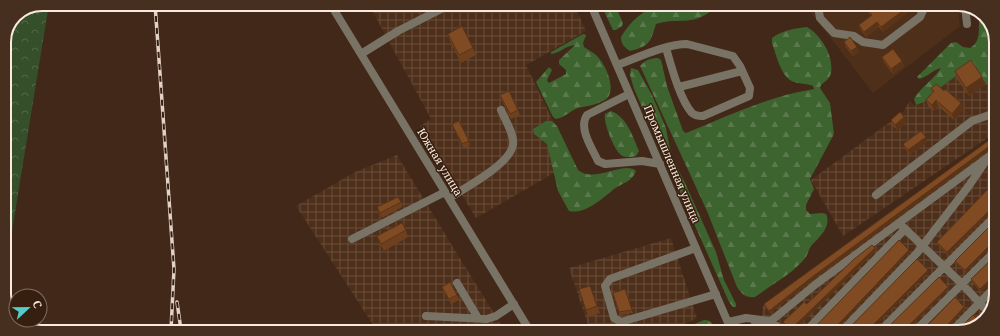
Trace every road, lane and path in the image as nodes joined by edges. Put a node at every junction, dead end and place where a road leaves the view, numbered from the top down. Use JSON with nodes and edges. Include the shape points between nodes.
{"nodes":[{"id":1,"x":335,"y":11,"type":"edge"},
{"id":2,"x":437,"y":11,"type":"edge"},
{"id":3,"x":594,"y":11,"type":"edge"},
{"id":4,"x":819,"y":11,"type":"edge"},
{"id":5,"x":922,"y":11,"type":"edge"},
{"id":6,"x":966,"y":12,"type":"edge"},
{"id":7,"x":967,"y":24,"type":"dead end"},
{"id":8,"x":666,"y":48,"type":"junction"},
{"id":9,"x":361,"y":54,"type":"junction"},
{"id":10,"x":617,"y":65,"type":"junction"},
{"id":11,"x":742,"y":71,"type":"junction"},
{"id":12,"x":679,"y":87,"type":"junction"},
{"id":13,"x":629,"y":94,"type":"junction"},
{"id":14,"x":501,"y":110,"type":"dead end"},
{"id":15,"x":989,"y":115,"type":"edge"},
{"id":16,"x":989,"y":156,"type":"edge"},
{"id":17,"x":989,"y":158,"type":"edge"},
{"id":18,"x":660,"y":164,"type":"junction"},
{"id":19,"x":447,"y":195,"type":"junction"},
{"id":20,"x":876,"y":195,"type":"dead end"},
{"id":21,"x":899,"y":222,"type":"junction"},
{"id":22,"x":989,"y":222,"type":"edge"},
{"id":23,"x":905,"y":229,"type":"junction"},
{"id":24,"x":352,"y":238,"type":"dead end"},
{"id":25,"x":922,"y":246,"type":"junction"},
{"id":26,"x":696,"y":248,"type":"junction"},
{"id":27,"x":989,"y":257,"type":"edge"},
{"id":28,"x":944,"y":266,"type":"junction"},
{"id":29,"x":457,"y":283,"type":"dead end"},
{"id":30,"x":962,"y":284,"type":"junction"},
{"id":31,"x":989,"y":293,"type":"edge"},
{"id":32,"x":716,"y":294,"type":"junction"},
{"id":33,"x":980,"y":303,"type":"junction"},
{"id":34,"x":514,"y":304,"type":"junction"},
{"id":35,"x":985,"y":309,"type":"edge"},
{"id":36,"x":426,"y":316,"type":"dead end"},
{"id":37,"x":478,"y":318,"type":"junction"},
{"id":38,"x":754,"y":319,"type":"junction"},
{"id":39,"x":771,"y":321,"type":"junction"},
{"id":40,"x":728,"y":322,"type":"junction"},
{"id":41,"x":526,"y":325,"type":"edge"},
{"id":42,"x":729,"y":325,"type":"edge"},
{"id":43,"x":756,"y":325,"type":"edge"},
{"id":44,"x":775,"y":325,"type":"edge"},
{"id":45,"x":812,"y":325,"type":"edge"},
{"id":46,"x":848,"y":325,"type":"edge"},
{"id":47,"x":886,"y":325,"type":"edge"},
{"id":48,"x":921,"y":325,"type":"edge"},
{"id":49,"x":958,"y":325,"type":"edge"}],
"edges":[{"from":1,"to":9,"type":"street","name":"Южная улица"},
{"from":2,"to":9,"type":"street"},
{"from":3,"to":10,"type":"street","name":"Промышленная улица"},
{"from":4,"to":5,"type":"street","via":[[820,18],[834,33],[854,36],[863,42],[880,46],[920,17]]},
{"from":6,"to":7,"type":"street"},
{"from":8,"to":10,"type":"street"},
{"from":8,"to":11,"type":"street","via":[[687,44],[725,53],[733,56]]},
{"from":8,"to":12,"type":"street"},
{"from":9,"to":19,"type":"street","name":"Южная улица"},
{"from":10,"to":13,"type":"street","name":"Промышленная улица"},
{"from":11,"to":12,"type":"street"},
{"from":11,"to":12,"type":"street","via":[[750,88],[748,96],[703,116],[692,113]]},
{"from":13,"to":18,"type":"street","name":"Промышленная улица"},
{"from":13,"to":18,"type":"street","via":[[587,115],[583,120],[583,127],[598,161],[605,164],[642,161]]},
{"from":14,"to":19,"type":"street","via":[[513,140],[511,150],[490,172]]},
{"from":15,"to":20,"type":"street","via":[[972,121]]},
{"from":16,"to":21,"type":"street"},
{"from":17,"to":25,"type":"street"},
{"from":18,"to":26,"type":"street","name":"Промышленная улица"},
{"from":19,"to":24,"type":"street"},
{"from":19,"to":34,"type":"street","name":"Южная улица"},
{"from":21,"to":23,"type":"street"},
{"from":21,"to":39,"type":"street"},
{"from":22,"to":28,"type":"street"},
{"from":23,"to":25,"type":"street"},
{"from":23,"to":45,"type":"street"},
{"from":25,"to":28,"type":"street"},
{"from":25,"to":46,"type":"street"},
{"from":26,"to":32,"type":"street","name":"Промышленная улица"},
{"from":26,"to":32,"type":"street","via":[[610,279],[605,286],[614,318],[621,322]]},
{"from":27,"to":30,"type":"street"},
{"from":28,"to":30,"type":"street"},
{"from":28,"to":47,"type":"street"},
{"from":29,"to":37,"type":"street"},
{"from":30,"to":33,"type":"street"},
{"from":30,"to":48,"type":"street"},
{"from":31,"to":33,"type":"street"},
{"from":32,"to":40,"type":"street","name":"Промышленная улица"},
{"from":33,"to":35,"type":"street"},
{"from":33,"to":49,"type":"street"},
{"from":34,"to":37,"type":"street","via":[[490,318]]},
{"from":34,"to":41,"type":"street","name":"Южная улица"},
{"from":36,"to":37,"type":"street"},
{"from":38,"to":39,"type":"street"},
{"from":38,"to":40,"type":"street"},
{"from":38,"to":43,"type":"street"},
{"from":39,"to":44,"type":"street"},
{"from":40,"to":42,"type":"street","name":"Промышленная улица"}]}
